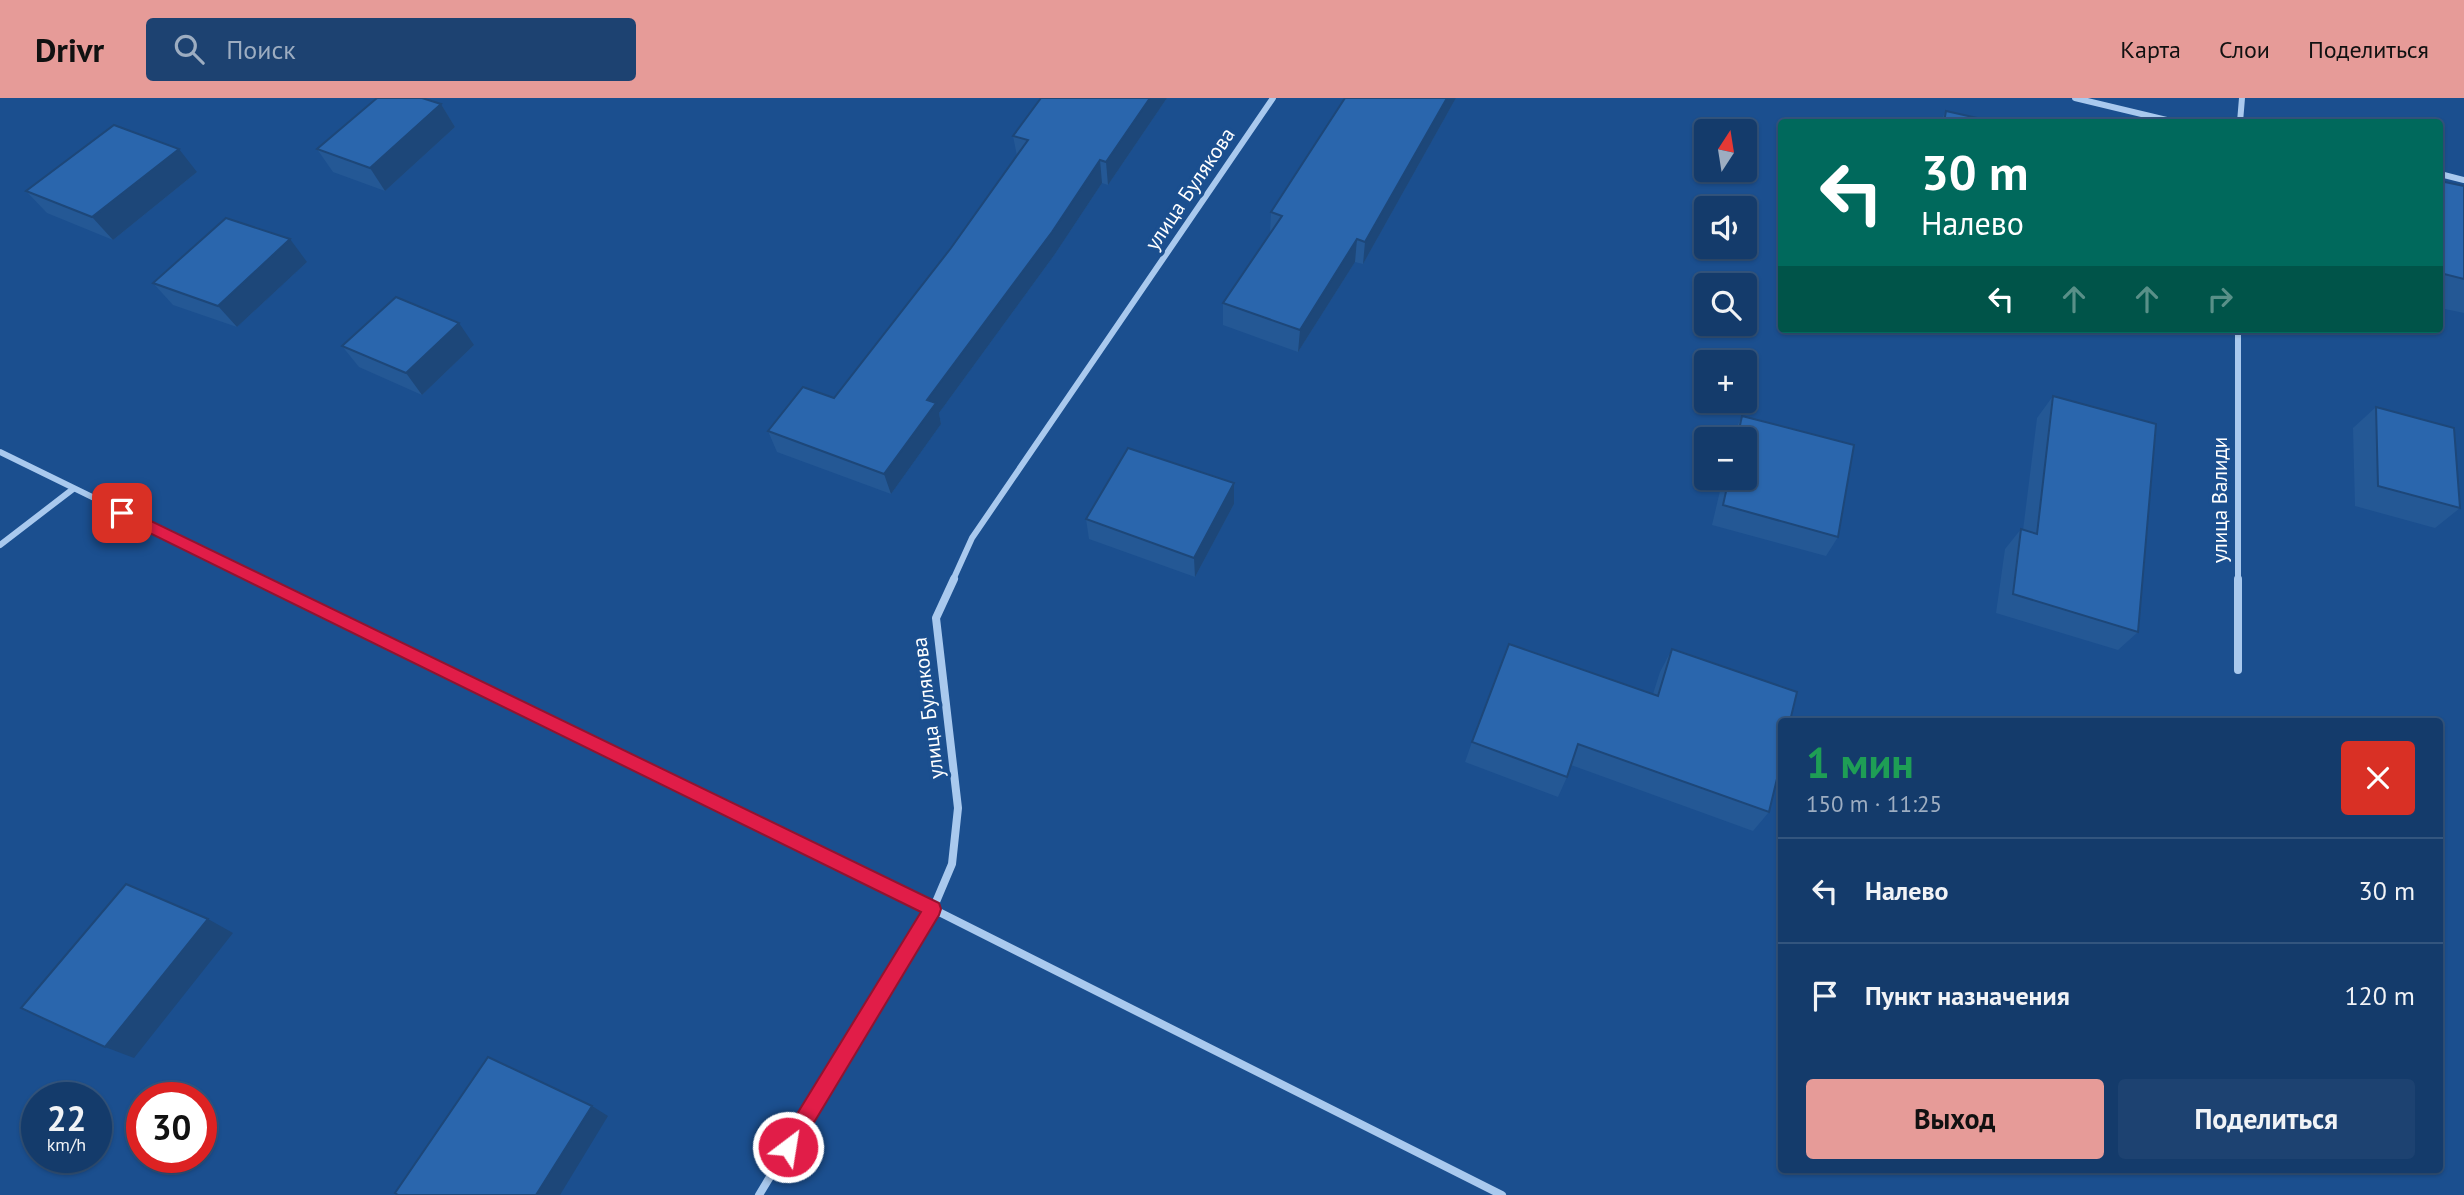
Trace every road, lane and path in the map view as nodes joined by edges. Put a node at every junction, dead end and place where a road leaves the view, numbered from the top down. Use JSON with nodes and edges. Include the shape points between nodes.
{"nodes":[{"id":1,"x":1273,"y":98,"type":"edge"},
{"id":2,"x":2075,"y":98,"type":"edge"},
{"id":3,"x":2242,"y":98,"type":"edge"},
{"id":4,"x":2162,"y":119,"type":"edge"},
{"id":5,"x":2240,"y":119,"type":"edge"},
{"id":6,"x":2443,"y":175,"type":"edge"},
{"id":7,"x":2464,"y":180,"type":"edge"},
{"id":8,"x":2238,"y":333,"type":"edge"},
{"id":9,"x":0,"y":452,"type":"edge"},
{"id":10,"x":73,"y":489,"type":"junction"},
{"id":11,"x":0,"y":545,"type":"edge"},
{"id":12,"x":2238,"y":670,"type":"dead end"},
{"id":13,"x":933,"y":909,"type":"junction"},
{"id":14,"x":759,"y":1195,"type":"edge"},
{"id":15,"x":1502,"y":1195,"type":"edge"}],
"edges":[{"from":1,"to":13,"type":"street","name":"улица Булякова","via":[[972,538],[936,618],[958,808],[951,864]]},
{"from":2,"to":4,"type":"street"},
{"from":3,"to":5,"type":"street"},
{"from":6,"to":7,"type":"street"},
{"from":8,"to":12,"type":"street","name":"улица Валиди"},
{"from":9,"to":10,"type":"street"},
{"from":10,"to":11,"type":"street"},
{"from":10,"to":13,"type":"street"},
{"from":13,"to":14,"type":"street","name":"улица Булякова"},
{"from":13,"to":15,"type":"street"}]}
